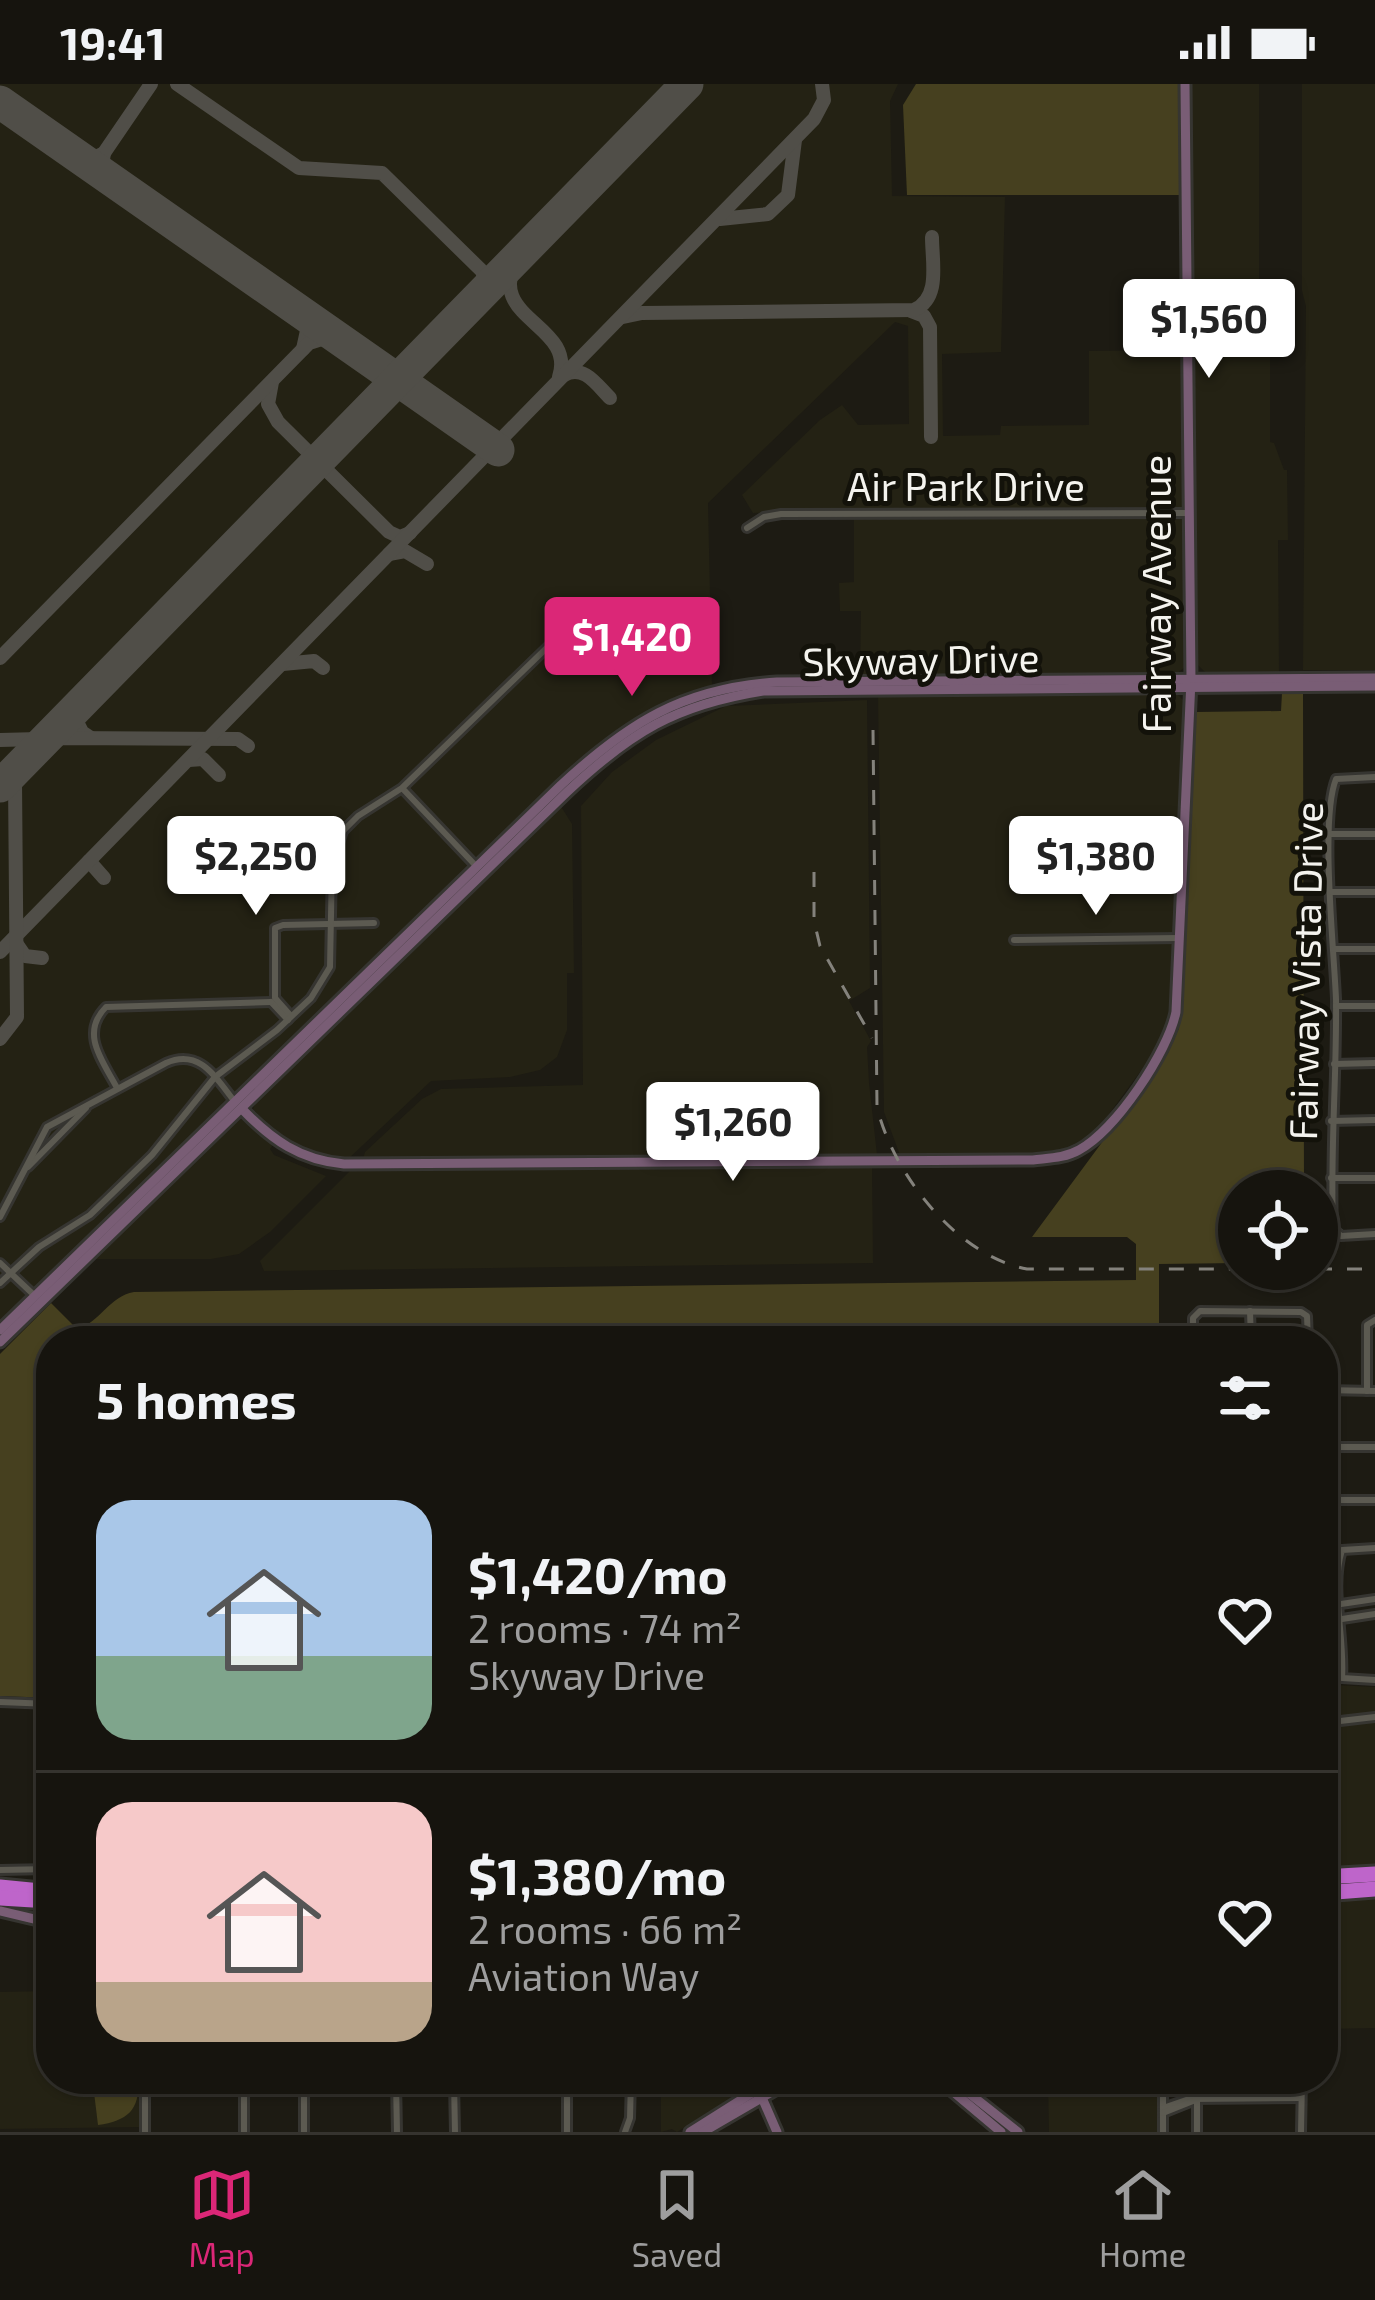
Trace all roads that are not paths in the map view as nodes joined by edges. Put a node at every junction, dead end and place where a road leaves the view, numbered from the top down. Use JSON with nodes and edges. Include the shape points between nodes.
{"nodes":[{"id":1,"x":1185,"y":84,"type":"edge"},
{"id":2,"x":1188,"y":513,"type":"junction"},
{"id":3,"x":747,"y":528,"type":"dead end"},
{"id":4,"x":578,"y":626,"type":"dead end"},
{"id":5,"x":1375,"y":682,"type":"edge"},
{"id":6,"x":1191,"y":684,"type":"junction"},
{"id":7,"x":1375,"y":777,"type":"edge"},
{"id":8,"x":401,"y":788,"type":"junction"},
{"id":9,"x":1331,"y":834,"type":"junction"},
{"id":10,"x":1375,"y":834,"type":"edge"},
{"id":11,"x":480,"y":870,"type":"junction"},
{"id":12,"x":1331,"y":892,"type":"junction"},
{"id":13,"x":1375,"y":892,"type":"edge"},
{"id":14,"x":332,"y":923,"type":"junction"},
{"id":15,"x":374,"y":923,"type":"dead end"},
{"id":16,"x":1179,"y":938,"type":"junction"},
{"id":17,"x":1013,"y":940,"type":"dead end"},
{"id":18,"x":1375,"y":949,"type":"edge"},
{"id":19,"x":1334,"y":950,"type":"junction"},
{"id":20,"x":273,"y":1000,"type":"junction"},
{"id":21,"x":1336,"y":1006,"type":"junction"},
{"id":22,"x":1375,"y":1006,"type":"edge"},
{"id":23,"x":290,"y":1018,"type":"junction"},
{"id":24,"x":1334,"y":1064,"type":"junction"},
{"id":25,"x":1375,"y":1064,"type":"edge"},
{"id":26,"x":215,"y":1077,"type":"junction"},
{"id":27,"x":117,"y":1088,"type":"junction"},
{"id":28,"x":93,"y":1101,"type":"junction"},
{"id":29,"x":238,"y":1105,"type":"junction"},
{"id":30,"x":1375,"y":1120,"type":"edge"},
{"id":31,"x":1331,"y":1121,"type":"junction"},
{"id":32,"x":1331,"y":1170,"type":"edge"},
{"id":33,"x":22,"y":1173,"type":"junction"},
{"id":34,"x":1338,"y":1178,"type":"edge"},
{"id":35,"x":1375,"y":1178,"type":"edge"},
{"id":36,"x":0,"y":1217,"type":"edge"},
{"id":37,"x":1338,"y":1234,"type":"edge"},
{"id":38,"x":1375,"y":1234,"type":"edge"},
{"id":39,"x":0,"y":1262,"type":"edge"},
{"id":40,"x":11,"y":1273,"type":"junction"},
{"id":41,"x":0,"y":1283,"type":"edge"},
{"id":42,"x":39,"y":1299,"type":"junction"},
{"id":43,"x":1250,"y":1311,"type":"junction"},
{"id":44,"x":1372,"y":1321,"type":"edge"},
{"id":45,"x":1194,"y":1326,"type":"edge"},
{"id":46,"x":1250,"y":1326,"type":"edge"},
{"id":47,"x":1306,"y":1326,"type":"edge"},
{"id":48,"x":0,"y":1330,"type":"edge"},
{"id":49,"x":0,"y":1342,"type":"edge"},
{"id":50,"x":1338,"y":1390,"type":"edge"},
{"id":51,"x":1371,"y":1391,"type":"edge"},
{"id":52,"x":1338,"y":1447,"type":"edge"},
{"id":53,"x":1375,"y":1447,"type":"edge"},
{"id":54,"x":1338,"y":1500,"type":"edge"},
{"id":55,"x":1375,"y":1500,"type":"edge"},
{"id":56,"x":1375,"y":1548,"type":"edge"},
{"id":57,"x":1375,"y":1599,"type":"edge"},
{"id":58,"x":1341,"y":1604,"type":"junction"},
{"id":59,"x":1375,"y":1614,"type":"edge"},
{"id":60,"x":1342,"y":1619,"type":"junction"},
{"id":61,"x":1375,"y":1680,"type":"edge"},
{"id":62,"x":0,"y":1702,"type":"edge"},
{"id":63,"x":36,"y":1704,"type":"edge"},
{"id":64,"x":1375,"y":1717,"type":"edge"},
{"id":65,"x":1338,"y":1722,"type":"edge"},
{"id":66,"x":36,"y":1869,"type":"edge"},
{"id":67,"x":0,"y":1870,"type":"edge"},
{"id":68,"x":1375,"y":1874,"type":"edge"},
{"id":69,"x":1338,"y":1876,"type":"edge"},
{"id":70,"x":0,"y":1887,"type":"edge"},
{"id":71,"x":1375,"y":1889,"type":"edge"},
{"id":72,"x":36,"y":1891,"type":"edge"},
{"id":73,"x":1338,"y":1892,"type":"edge"},
{"id":74,"x":0,"y":1898,"type":"edge"},
{"id":75,"x":36,"y":1901,"type":"edge"},
{"id":76,"x":0,"y":1911,"type":"edge"},
{"id":77,"x":36,"y":1919,"type":"edge"},
{"id":78,"x":145,"y":2094,"type":"edge"},
{"id":79,"x":244,"y":2094,"type":"edge"},
{"id":80,"x":304,"y":2094,"type":"edge"},
{"id":81,"x":396,"y":2094,"type":"edge"},
{"id":82,"x":454,"y":2094,"type":"edge"},
{"id":83,"x":567,"y":2094,"type":"edge"},
{"id":84,"x":631,"y":2094,"type":"edge"},
{"id":85,"x":757,"y":2094,"type":"edge"},
{"id":86,"x":758,"y":2094,"type":"edge"},
{"id":87,"x":759,"y":2094,"type":"edge"},
{"id":88,"x":956,"y":2094,"type":"edge"},
{"id":89,"x":971,"y":2094,"type":"edge"},
{"id":90,"x":1163,"y":2094,"type":"edge"},
{"id":91,"x":1197,"y":2094,"type":"edge"},
{"id":92,"x":1301,"y":2094,"type":"edge"},
{"id":93,"x":1197,"y":2098,"type":"junction"},
{"id":94,"x":1301,"y":2098,"type":"junction"},
{"id":95,"x":1163,"y":2111,"type":"junction"},
{"id":96,"x":145,"y":2132,"type":"edge"},
{"id":97,"x":244,"y":2132,"type":"edge"},
{"id":98,"x":292,"y":2132,"type":"edge"},
{"id":99,"x":304,"y":2132,"type":"edge"},
{"id":100,"x":397,"y":2132,"type":"edge"},
{"id":101,"x":454,"y":2132,"type":"edge"},
{"id":102,"x":567,"y":2132,"type":"edge"},
{"id":103,"x":625,"y":2132,"type":"edge"},
{"id":104,"x":690,"y":2132,"type":"edge"},
{"id":105,"x":704,"y":2132,"type":"edge"},
{"id":106,"x":777,"y":2132,"type":"edge"},
{"id":107,"x":1000,"y":2132,"type":"edge"},
{"id":108,"x":1018,"y":2132,"type":"edge"},
{"id":109,"x":1163,"y":2132,"type":"edge"},
{"id":110,"x":1197,"y":2132,"type":"edge"},
{"id":111,"x":1301,"y":2132,"type":"edge"}],
"edges":[{"from":1,"to":2,"type":"street","name":"Fairway Avenue"},
{"from":2,"to":3,"type":"street","name":"Air Park Drive","via":[[781,514]]},
{"from":2,"to":6,"type":"street","name":"Fairway Avenue"},
{"from":4,"to":8,"type":"street"},
{"from":5,"to":6,"type":"street","name":"Skyway Drive"},
{"from":6,"to":11,"type":"street","name":"Skyway Drive","via":[[777,682],[700,694],[603,746]]},
{"from":6,"to":16,"type":"street","name":"Fairway Avenue"},
{"from":7,"to":9,"type":"street","name":"Fairway Vista Drive","via":[[1336,779]]},
{"from":8,"to":11,"type":"street"},
{"from":8,"to":14,"type":"street","via":[[340,838]]},
{"from":9,"to":10,"type":"street"},
{"from":9,"to":12,"type":"street","name":"Fairway Vista Drive"},
{"from":11,"to":29,"type":"street","name":"Skyway Drive"},
{"from":12,"to":13,"type":"street"},
{"from":12,"to":19,"type":"street","name":"Fairway Vista Drive"},
{"from":14,"to":15,"type":"street"},
{"from":14,"to":20,"type":"street","via":[[275,928]]},
{"from":14,"to":23,"type":"street","via":[[327,976]]},
{"from":16,"to":17,"type":"street"},
{"from":16,"to":29,"type":"street","name":"Fairway Avenue","via":[[1172,1030],[1151,1068],[1102,1132],[1081,1149],[1046,1159],[343,1164],[284,1146]]},
{"from":18,"to":19,"type":"street"},
{"from":19,"to":21,"type":"street","name":"Fairway Vista Drive"},
{"from":20,"to":23,"type":"street"},
{"from":20,"to":27,"type":"street","via":[[106,1007],[93,1041]]},
{"from":21,"to":22,"type":"street"},
{"from":21,"to":24,"type":"street","name":"Fairway Vista Drive"},
{"from":23,"to":26,"type":"street"},
{"from":24,"to":25,"type":"street"},
{"from":24,"to":31,"type":"street","name":"Fairway Vista Drive"},
{"from":26,"to":27,"type":"street","via":[[185,1057]]},
{"from":26,"to":29,"type":"street"},
{"from":26,"to":40,"type":"street","via":[[90,1216]]},
{"from":27,"to":28,"type":"street"},
{"from":28,"to":33,"type":"street"},
{"from":28,"to":33,"type":"street","via":[[47,1127]]},
{"from":29,"to":42,"type":"street","name":"Skyway Drive"},
{"from":30,"to":31,"type":"street"},
{"from":31,"to":32,"type":"street","name":"Fairway Vista Drive"},
{"from":33,"to":36,"type":"street"},
{"from":34,"to":35,"type":"street"},
{"from":37,"to":38,"type":"street","name":"Fairway Vista Drive"},
{"from":39,"to":40,"type":"street"},
{"from":40,"to":41,"type":"street"},
{"from":40,"to":42,"type":"street"},
{"from":42,"to":48,"type":"street","name":"Skyway Drive"},
{"from":42,"to":49,"type":"street","name":"Skyway Drive"},
{"from":43,"to":45,"type":"street","via":[[1195,1313]]},
{"from":43,"to":46,"type":"street"},
{"from":43,"to":47,"type":"street","via":[[1305,1313]]},
{"from":44,"to":51,"type":"street"},
{"from":50,"to":51,"type":"street"},
{"from":52,"to":53,"type":"street"},
{"from":54,"to":55,"type":"street"},
{"from":56,"to":58,"type":"street","via":[[1342,1550]]},
{"from":57,"to":58,"type":"street"},
{"from":58,"to":60,"type":"street"},
{"from":59,"to":60,"type":"street"},
{"from":60,"to":61,"type":"street","via":[[1342,1678]]},
{"from":62,"to":63,"type":"street"},
{"from":64,"to":65,"type":"street"},
{"from":66,"to":67,"type":"street"},
{"from":68,"to":69,"type":"highway"},
{"from":70,"to":72,"type":"highway"},
{"from":71,"to":73,"type":"highway"},
{"from":74,"to":75,"type":"highway"},
{"from":76,"to":77,"type":"street"},
{"from":78,"to":96,"type":"street"},
{"from":79,"to":97,"type":"street"},
{"from":80,"to":99,"type":"street"},
{"from":81,"to":100,"type":"street"},
{"from":82,"to":101,"type":"street"},
{"from":83,"to":102,"type":"street"},
{"from":84,"to":103,"type":"street"},
{"from":85,"to":104,"type":"street"},
{"from":86,"to":105,"type":"street"},
{"from":87,"to":106,"type":"street"},
{"from":88,"to":107,"type":"street"},
{"from":89,"to":108,"type":"street"},
{"from":90,"to":95,"type":"street"},
{"from":91,"to":93,"type":"street"},
{"from":92,"to":94,"type":"street"},
{"from":93,"to":94,"type":"street"},
{"from":93,"to":95,"type":"street"},
{"from":93,"to":110,"type":"street"},
{"from":94,"to":111,"type":"street"},
{"from":95,"to":109,"type":"street"},
{"from":98,"to":99,"type":"street"}]}
